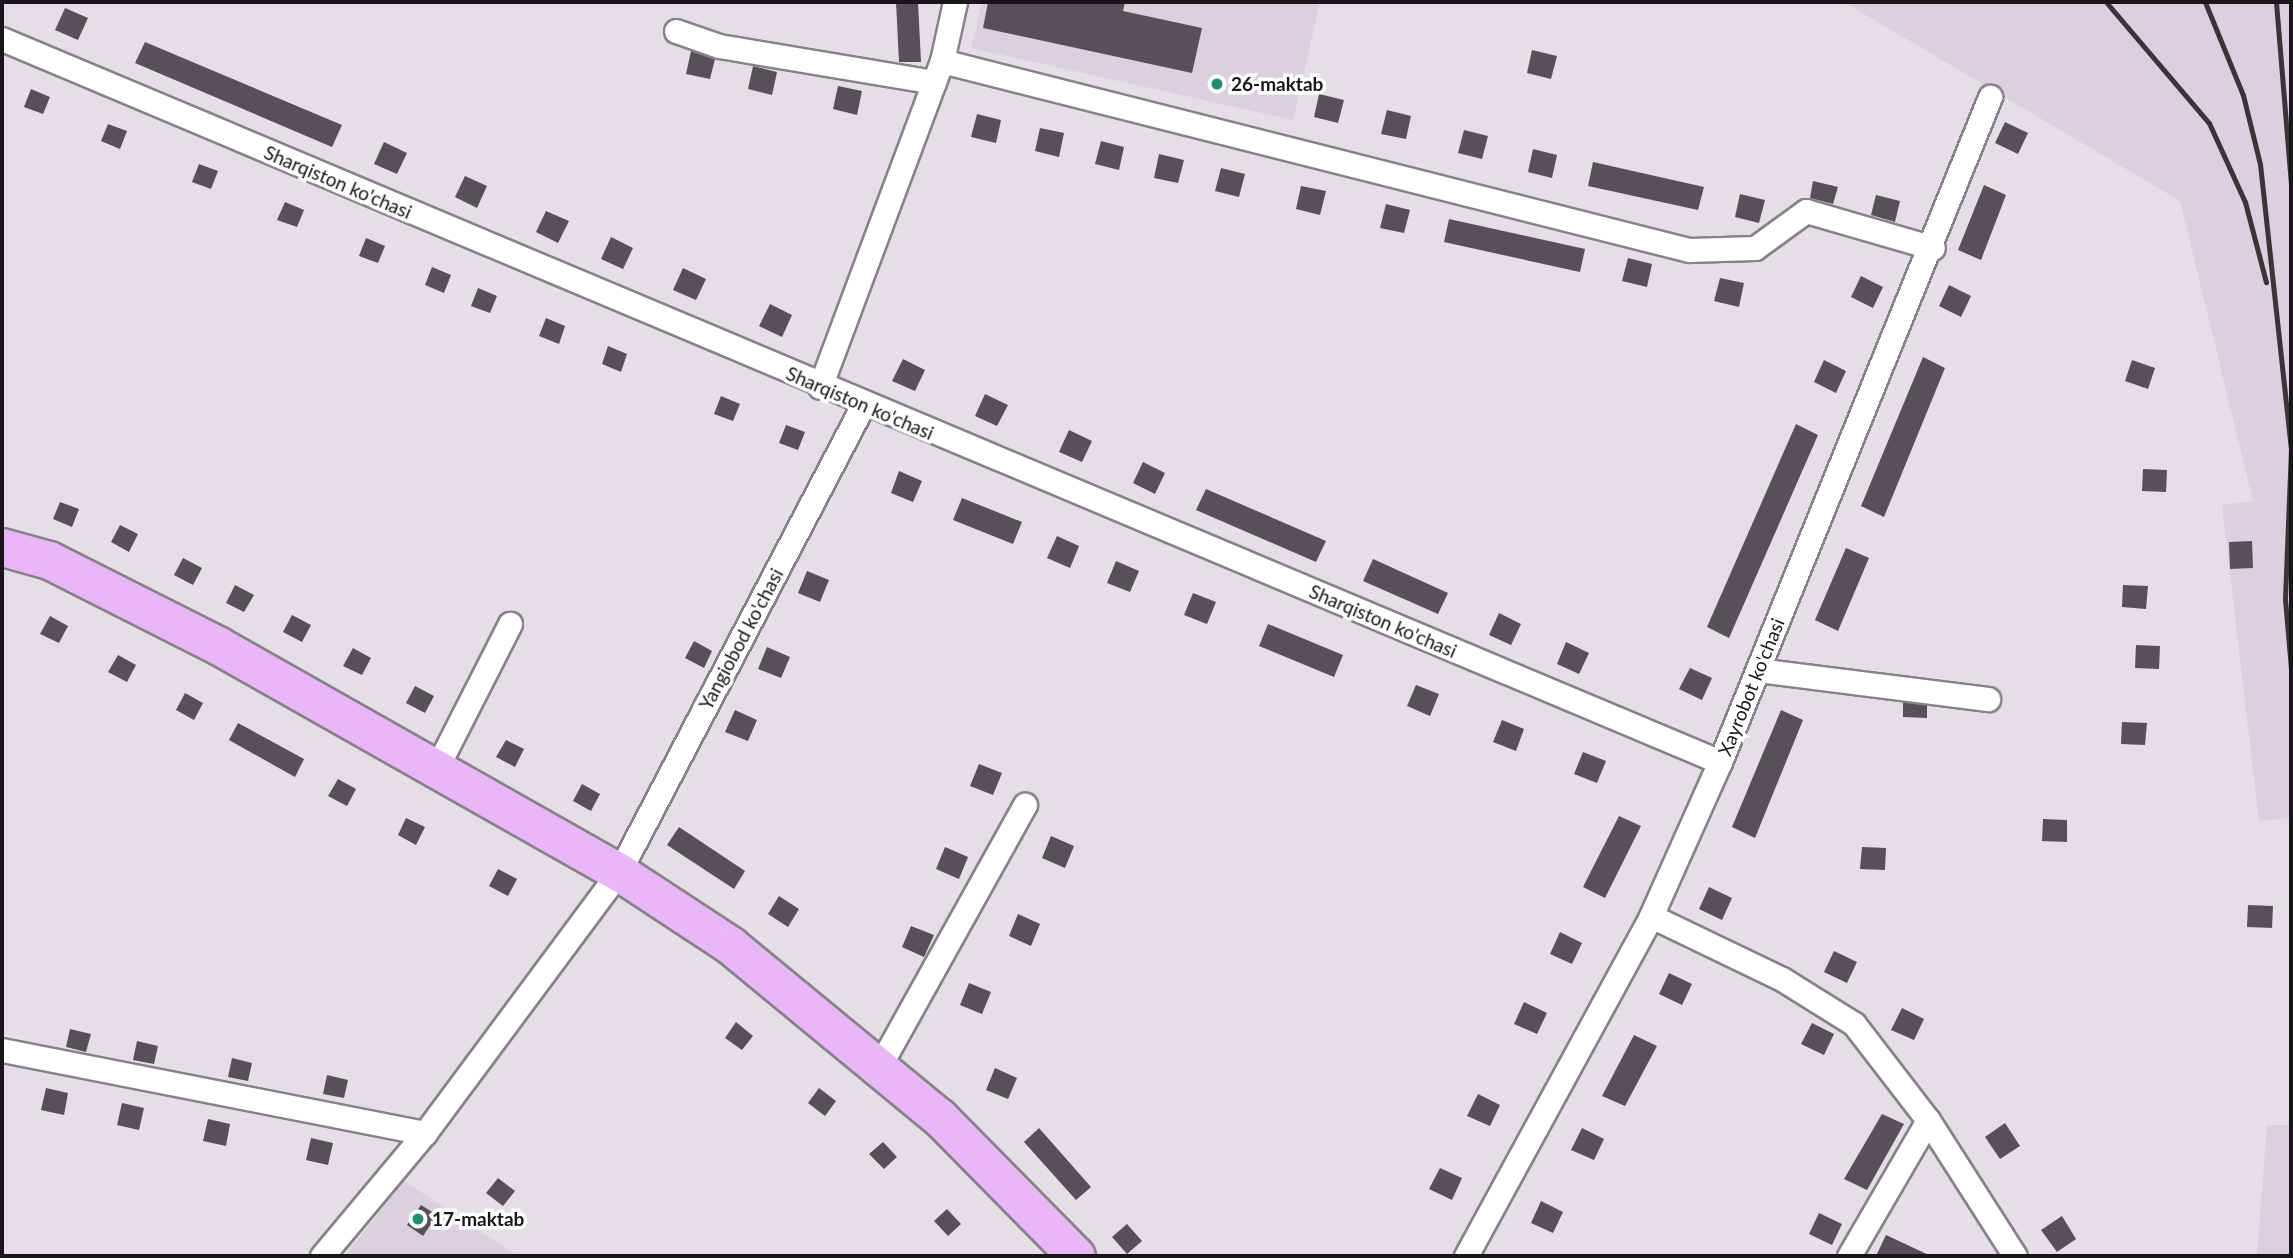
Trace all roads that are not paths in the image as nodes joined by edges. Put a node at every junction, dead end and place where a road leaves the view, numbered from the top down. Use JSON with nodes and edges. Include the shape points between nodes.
{"nodes":[{"id":1,"x":955,"y":2,"type":"edge"},
{"id":2,"x":677,"y":31,"type":"dead end"},
{"id":3,"x":2,"y":39,"type":"edge"},
{"id":4,"x":938,"y":71,"type":"junction"},
{"id":5,"x":1990,"y":97,"type":"dead end"},
{"id":6,"x":1933,"y":248,"type":"junction"},
{"id":7,"x":820,"y":387,"type":"junction"},
{"id":8,"x":863,"y":405,"type":"junction"},
{"id":9,"x":2,"y":547,"type":"edge"},
{"id":10,"x":510,"y":624,"type":"dead end"},
{"id":11,"x":1758,"y":670,"type":"junction"},
{"id":12,"x":1987,"y":698,"type":"dead end"},
{"id":13,"x":1720,"y":762,"type":"junction"},
{"id":14,"x":436,"y":769,"type":"junction"},
{"id":15,"x":1025,"y":805,"type":"dead end"},
{"id":16,"x":620,"y":872,"type":"junction"},
{"id":17,"x":1651,"y":916,"type":"junction"},
{"id":18,"x":2,"y":1050,"type":"edge"},
{"id":19,"x":880,"y":1066,"type":"junction"},
{"id":20,"x":1928,"y":1120,"type":"junction"},
{"id":21,"x":425,"y":1133,"type":"junction"},
{"id":22,"x":322,"y":1256,"type":"edge"},
{"id":23,"x":1076,"y":1256,"type":"edge"},
{"id":24,"x":1466,"y":1256,"type":"edge"},
{"id":25,"x":1849,"y":1256,"type":"edge"},
{"id":26,"x":2015,"y":1256,"type":"edge"}],
"edges":[{"from":1,"to":4,"type":"street"},
{"from":2,"to":4,"type":"street","via":[[719,46]]},
{"from":3,"to":7,"type":"street","name":"Sharqiston ko'chasi"},
{"from":4,"to":6,"type":"street","via":[[1689,250],[1755,248],[1805,211]]},
{"from":4,"to":7,"type":"street"},
{"from":5,"to":6,"type":"street","name":"Xayrobot ko'chasi"},
{"from":6,"to":11,"type":"street","name":"Xayrobot ko'chasi"},
{"from":7,"to":8,"type":"street","name":"Sharqiston ko'chasi"},
{"from":8,"to":13,"type":"street","name":"Sharqiston ko'chasi"},
{"from":8,"to":16,"type":"street","name":"Yangiobod ko'chasi"},
{"from":9,"to":14,"type":"main road","via":[[49,560],[136,601]]},
{"from":10,"to":14,"type":"street"},
{"from":11,"to":12,"type":"street"},
{"from":11,"to":13,"type":"street","name":"Xayrobot ko'chasi"},
{"from":13,"to":17,"type":"street","name":"Xayrobot ko'chasi"},
{"from":14,"to":16,"type":"main road"},
{"from":15,"to":19,"type":"street"},
{"from":16,"to":19,"type":"main road","via":[[741,953]]},
{"from":16,"to":21,"type":"street","name":"Yangiobod ko'chasi"},
{"from":17,"to":20,"type":"street","via":[[1782,979],[1854,1024]]},
{"from":17,"to":24,"type":"street","name":"Xayrobot ko'chasi"},
{"from":18,"to":21,"type":"street"},
{"from":19,"to":23,"type":"main road"},
{"from":20,"to":25,"type":"street"},
{"from":20,"to":26,"type":"street"},
{"from":21,"to":22,"type":"street","name":"Yangiobod ko'chasi"}]}
